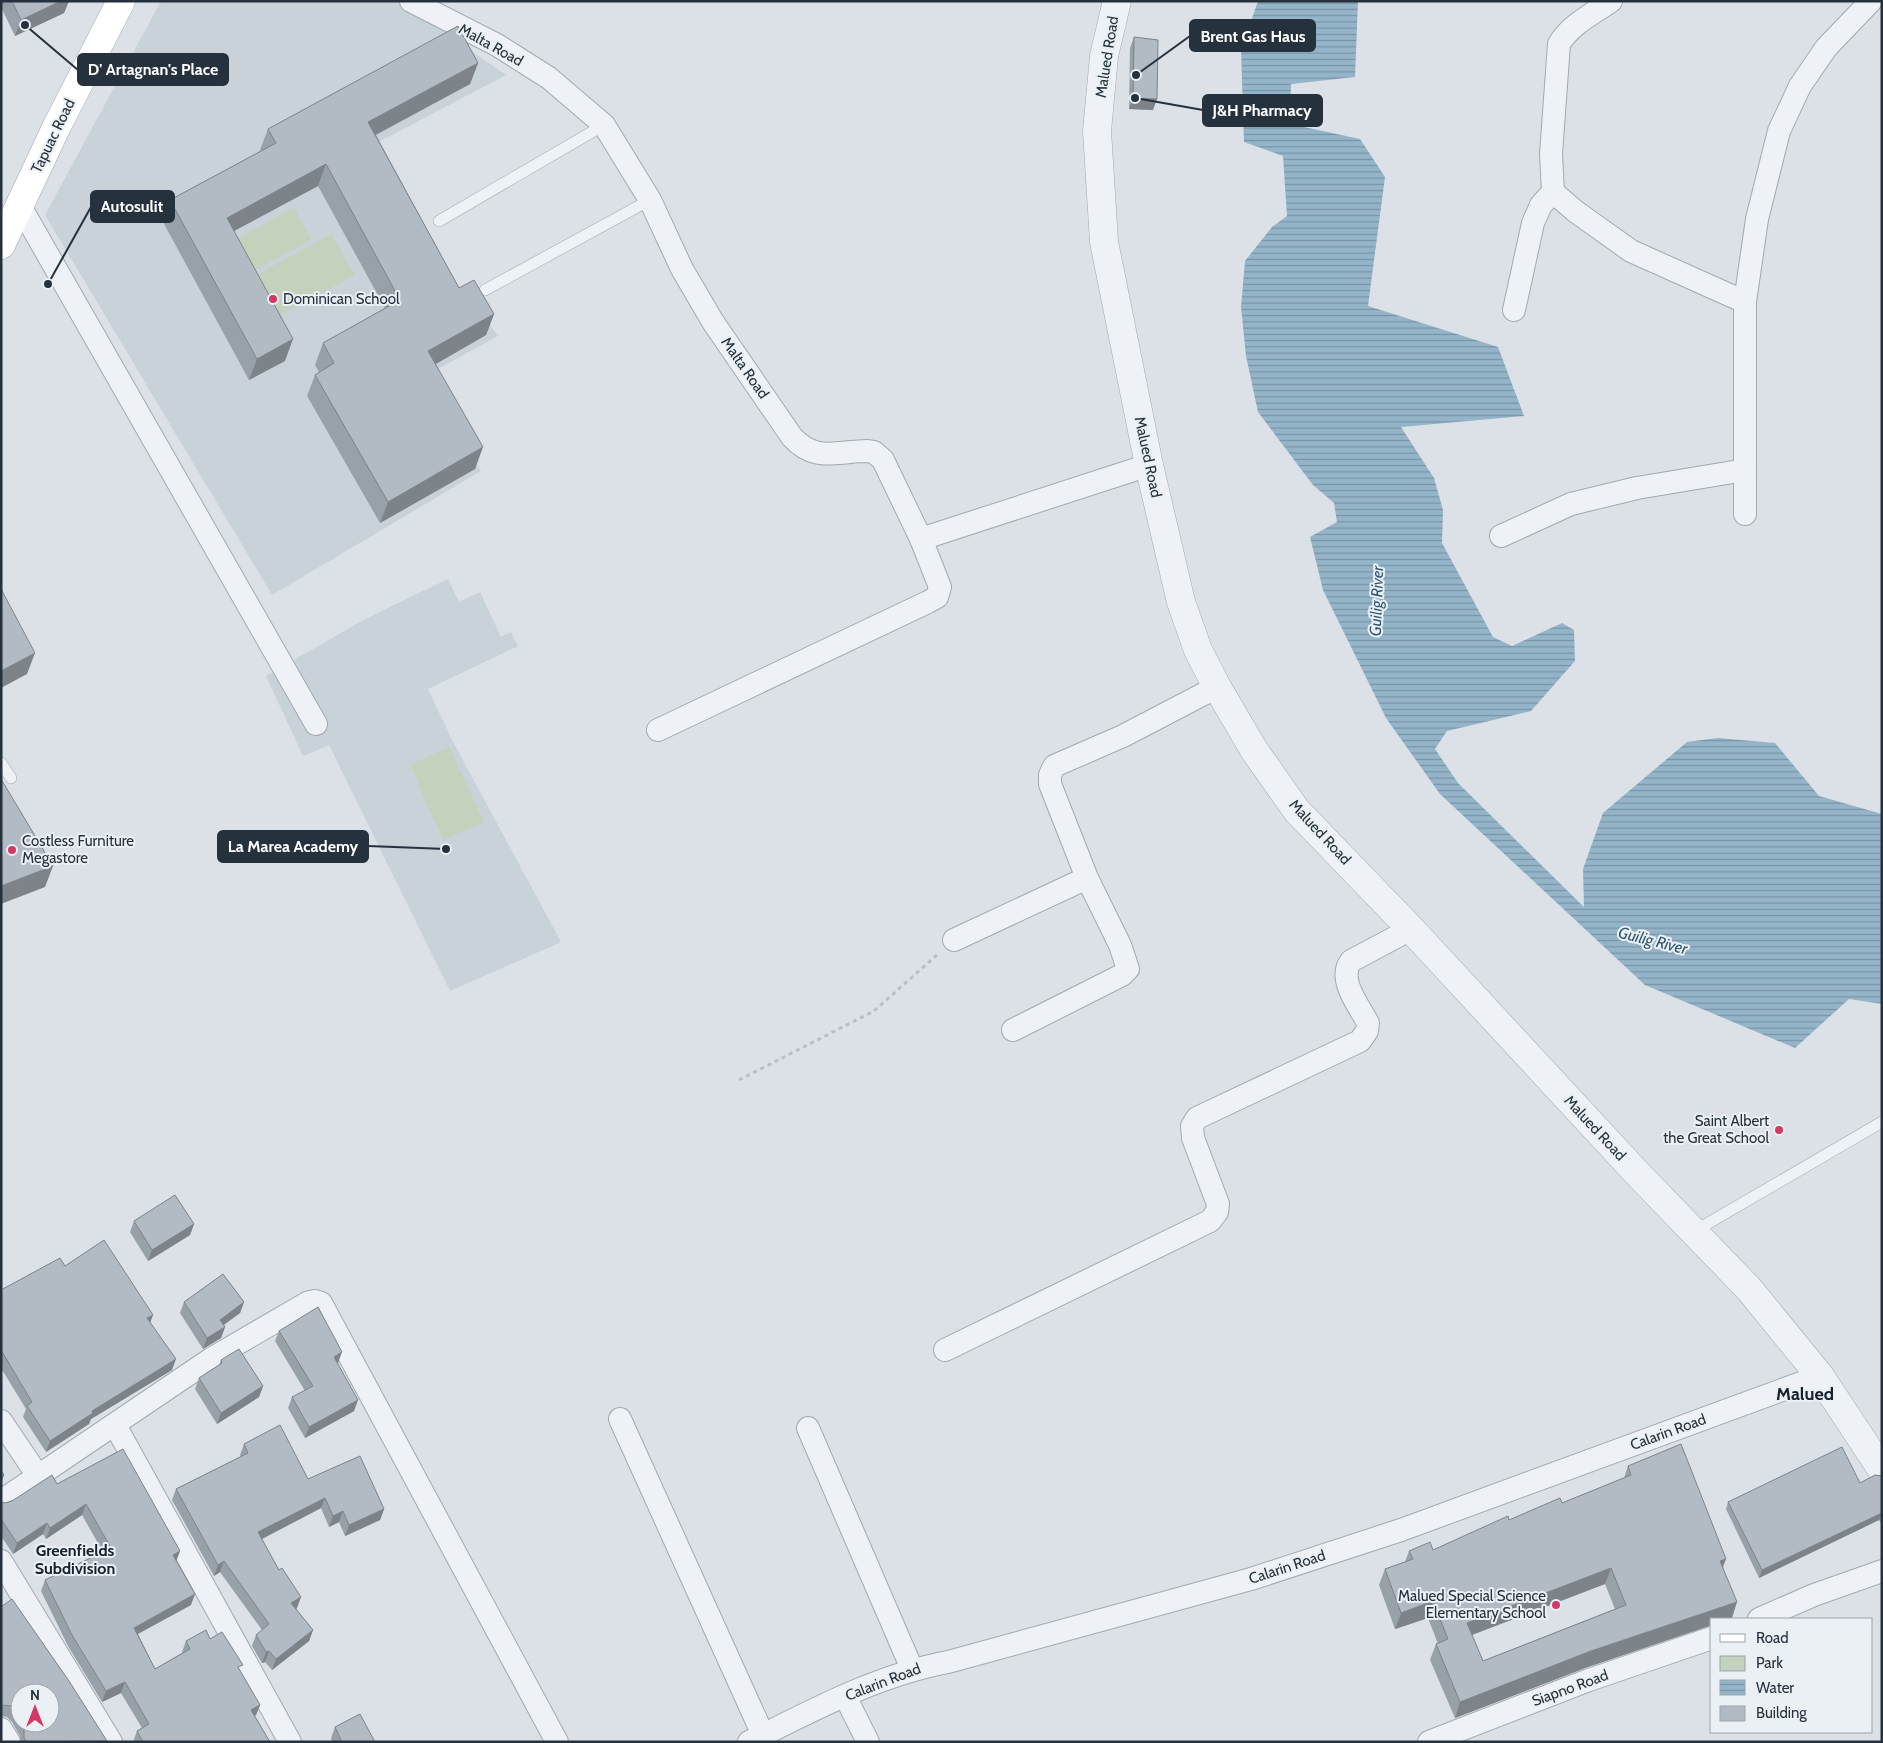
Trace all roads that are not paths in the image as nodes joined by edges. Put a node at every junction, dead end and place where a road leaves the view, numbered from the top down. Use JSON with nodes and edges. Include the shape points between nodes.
{"nodes":[{"id":1,"x":122,"y":1,"type":"edge"},
{"id":2,"x":411,"y":1,"type":"edge"},
{"id":3,"x":1117,"y":1,"type":"edge"},
{"id":4,"x":1611,"y":1,"type":"edge"},
{"id":5,"x":1871,"y":1,"type":"edge"},
{"id":6,"x":604,"y":125,"type":"junction"},
{"id":7,"x":1553,"y":192,"type":"junction"},
{"id":8,"x":650,"y":200,"type":"junction"},
{"id":9,"x":20,"y":206,"type":"junction"},
{"id":10,"x":439,"y":221,"type":"dead end"},
{"id":11,"x":1,"y":245,"type":"edge"},
{"id":12,"x":485,"y":290,"type":"dead end"},
{"id":13,"x":1746,"y":302,"type":"junction"},
{"id":14,"x":1514,"y":310,"type":"dead end"},
{"id":15,"x":1149,"y":465,"type":"junction"},
{"id":16,"x":1745,"y":470,"type":"junction"},
{"id":17,"x":1746,"y":514,"type":"dead end"},
{"id":18,"x":1501,"y":536,"type":"dead end"},
{"id":19,"x":921,"y":539,"type":"junction"},
{"id":20,"x":1217,"y":686,"type":"junction"},
{"id":21,"x":316,"y":724,"type":"dead end"},
{"id":22,"x":658,"y":730,"type":"dead end"},
{"id":23,"x":1,"y":763,"type":"edge"},
{"id":24,"x":11,"y":778,"type":"dead end"},
{"id":25,"x":1087,"y":878,"type":"junction"},
{"id":26,"x":1411,"y":929,"type":"junction"},
{"id":27,"x":954,"y":940,"type":"road end"},
{"id":28,"x":1013,"y":1030,"type":"dead end"},
{"id":29,"x":1882,"y":1122,"type":"edge"},
{"id":30,"x":1693,"y":1232,"type":"junction"},
{"id":31,"x":945,"y":1350,"type":"dead end"},
{"id":32,"x":1820,"y":1376,"type":"junction"},
{"id":33,"x":620,"y":1419,"type":"dead end"},
{"id":34,"x":1,"y":1421,"type":"edge"},
{"id":35,"x":115,"y":1426,"type":"junction"},
{"id":36,"x":808,"y":1428,"type":"dead end"},
{"id":37,"x":1882,"y":1470,"type":"edge"},
{"id":38,"x":38,"y":1476,"type":"junction"},
{"id":39,"x":1,"y":1501,"type":"edge"},
{"id":40,"x":1,"y":1561,"type":"edge"},
{"id":41,"x":1882,"y":1571,"type":"edge"},
{"id":42,"x":1760,"y":1618,"type":"edge"},
{"id":43,"x":1710,"y":1639,"type":"edge"},
{"id":44,"x":912,"y":1669,"type":"junction"},
{"id":45,"x":844,"y":1696,"type":"junction"},
{"id":46,"x":1,"y":1729,"type":"edge"},
{"id":47,"x":1466,"y":1735,"type":"edge"},
{"id":48,"x":756,"y":1738,"type":"edge"},
{"id":49,"x":9,"y":1742,"type":"edge"},
{"id":50,"x":111,"y":1742,"type":"edge"},
{"id":51,"x":290,"y":1742,"type":"edge"},
{"id":52,"x":557,"y":1742,"type":"edge"},
{"id":53,"x":868,"y":1742,"type":"edge"},
{"id":54,"x":1429,"y":1742,"type":"edge"}],
"edges":[{"from":1,"to":9,"type":"main road","name":"Tapuac Road","via":[[56,128]]},
{"from":2,"to":6,"type":"street","name":"Malta Road","via":[[497,45],[549,78]]},
{"from":3,"to":15,"type":"street","name":"Malued Road","via":[[1104,56],[1100,94],[1097,131],[1099,181],[1104,242]]},
{"from":4,"to":7,"type":"street","via":[[1579,22],[1560,44],[1551,154]]},
{"from":5,"to":13,"type":"street","via":[[1826,48],[1800,86],[1779,131],[1757,219]]},
{"from":6,"to":8,"type":"street","name":"Malta Road"},
{"from":6,"to":10,"type":"lane"},
{"from":7,"to":13,"type":"street","via":[[1631,251]]},
{"from":7,"to":14,"type":"street","via":[[1541,205],[1533,223]]},
{"from":8,"to":12,"type":"lane"},
{"from":8,"to":19,"type":"street","name":"Malta Road","via":[[682,269],[713,322],[792,437],[810,452],[874,452],[883,460]]},
{"from":9,"to":11,"type":"main road","name":"Tapuac Road"},
{"from":9,"to":21,"type":"street"},
{"from":13,"to":16,"type":"street"},
{"from":15,"to":19,"type":"street"},
{"from":15,"to":20,"type":"street","name":"Malued Road","via":[[1181,602],[1198,650]]},
{"from":16,"to":17,"type":"street"},
{"from":16,"to":18,"type":"street","via":[[1637,488],[1571,504]]},
{"from":19,"to":22,"type":"street","name":"Malta Road","via":[[940,587],[937,597]]},
{"from":20,"to":25,"type":"street","via":[[1123,736],[1054,766],[1050,784]]},
{"from":20,"to":26,"type":"street","name":"Malued Road","via":[[1254,750],[1297,811]]},
{"from":23,"to":24,"type":"lane"},
{"from":25,"to":27,"type":"street"},
{"from":25,"to":28,"type":"street","via":[[1120,945],[1128,969]]},
{"from":26,"to":30,"type":"street","name":"Malued Road"},
{"from":26,"to":31,"type":"street","via":[[1351,961],[1346,968],[1346,980],[1368,1023],[1360,1041],[1197,1118],[1192,1126],[1193,1138],[1218,1204],[1210,1221]]},
{"from":29,"to":30,"type":"lane"},
{"from":30,"to":32,"type":"street","name":"Malued Road","via":[[1749,1289]]},
{"from":32,"to":37,"type":"street","name":"Malued Road"},
{"from":32,"to":44,"type":"street","name":"Calarin Road","via":[[1401,1530],[1251,1579]]},
{"from":33,"to":48,"type":"street"},
{"from":34,"to":38,"type":"street"},
{"from":35,"to":38,"type":"street"},
{"from":35,"to":51,"type":"street"},
{"from":35,"to":52,"type":"street","via":[[211,1359],[307,1303],[321,1303]]},
{"from":36,"to":44,"type":"street"},
{"from":38,"to":39,"type":"street"},
{"from":40,"to":50,"type":"street"},
{"from":41,"to":42,"type":"street"},
{"from":43,"to":47,"type":"street","name":"Siapno Road","via":[[1589,1680]]},
{"from":44,"to":45,"type":"street","name":"Calarin Road"},
{"from":45,"to":48,"type":"street","name":"Calarin Road"},
{"from":45,"to":53,"type":"street"},
{"from":46,"to":49,"type":"street"},
{"from":47,"to":54,"type":"street","name":"Siapno Road"}]}
